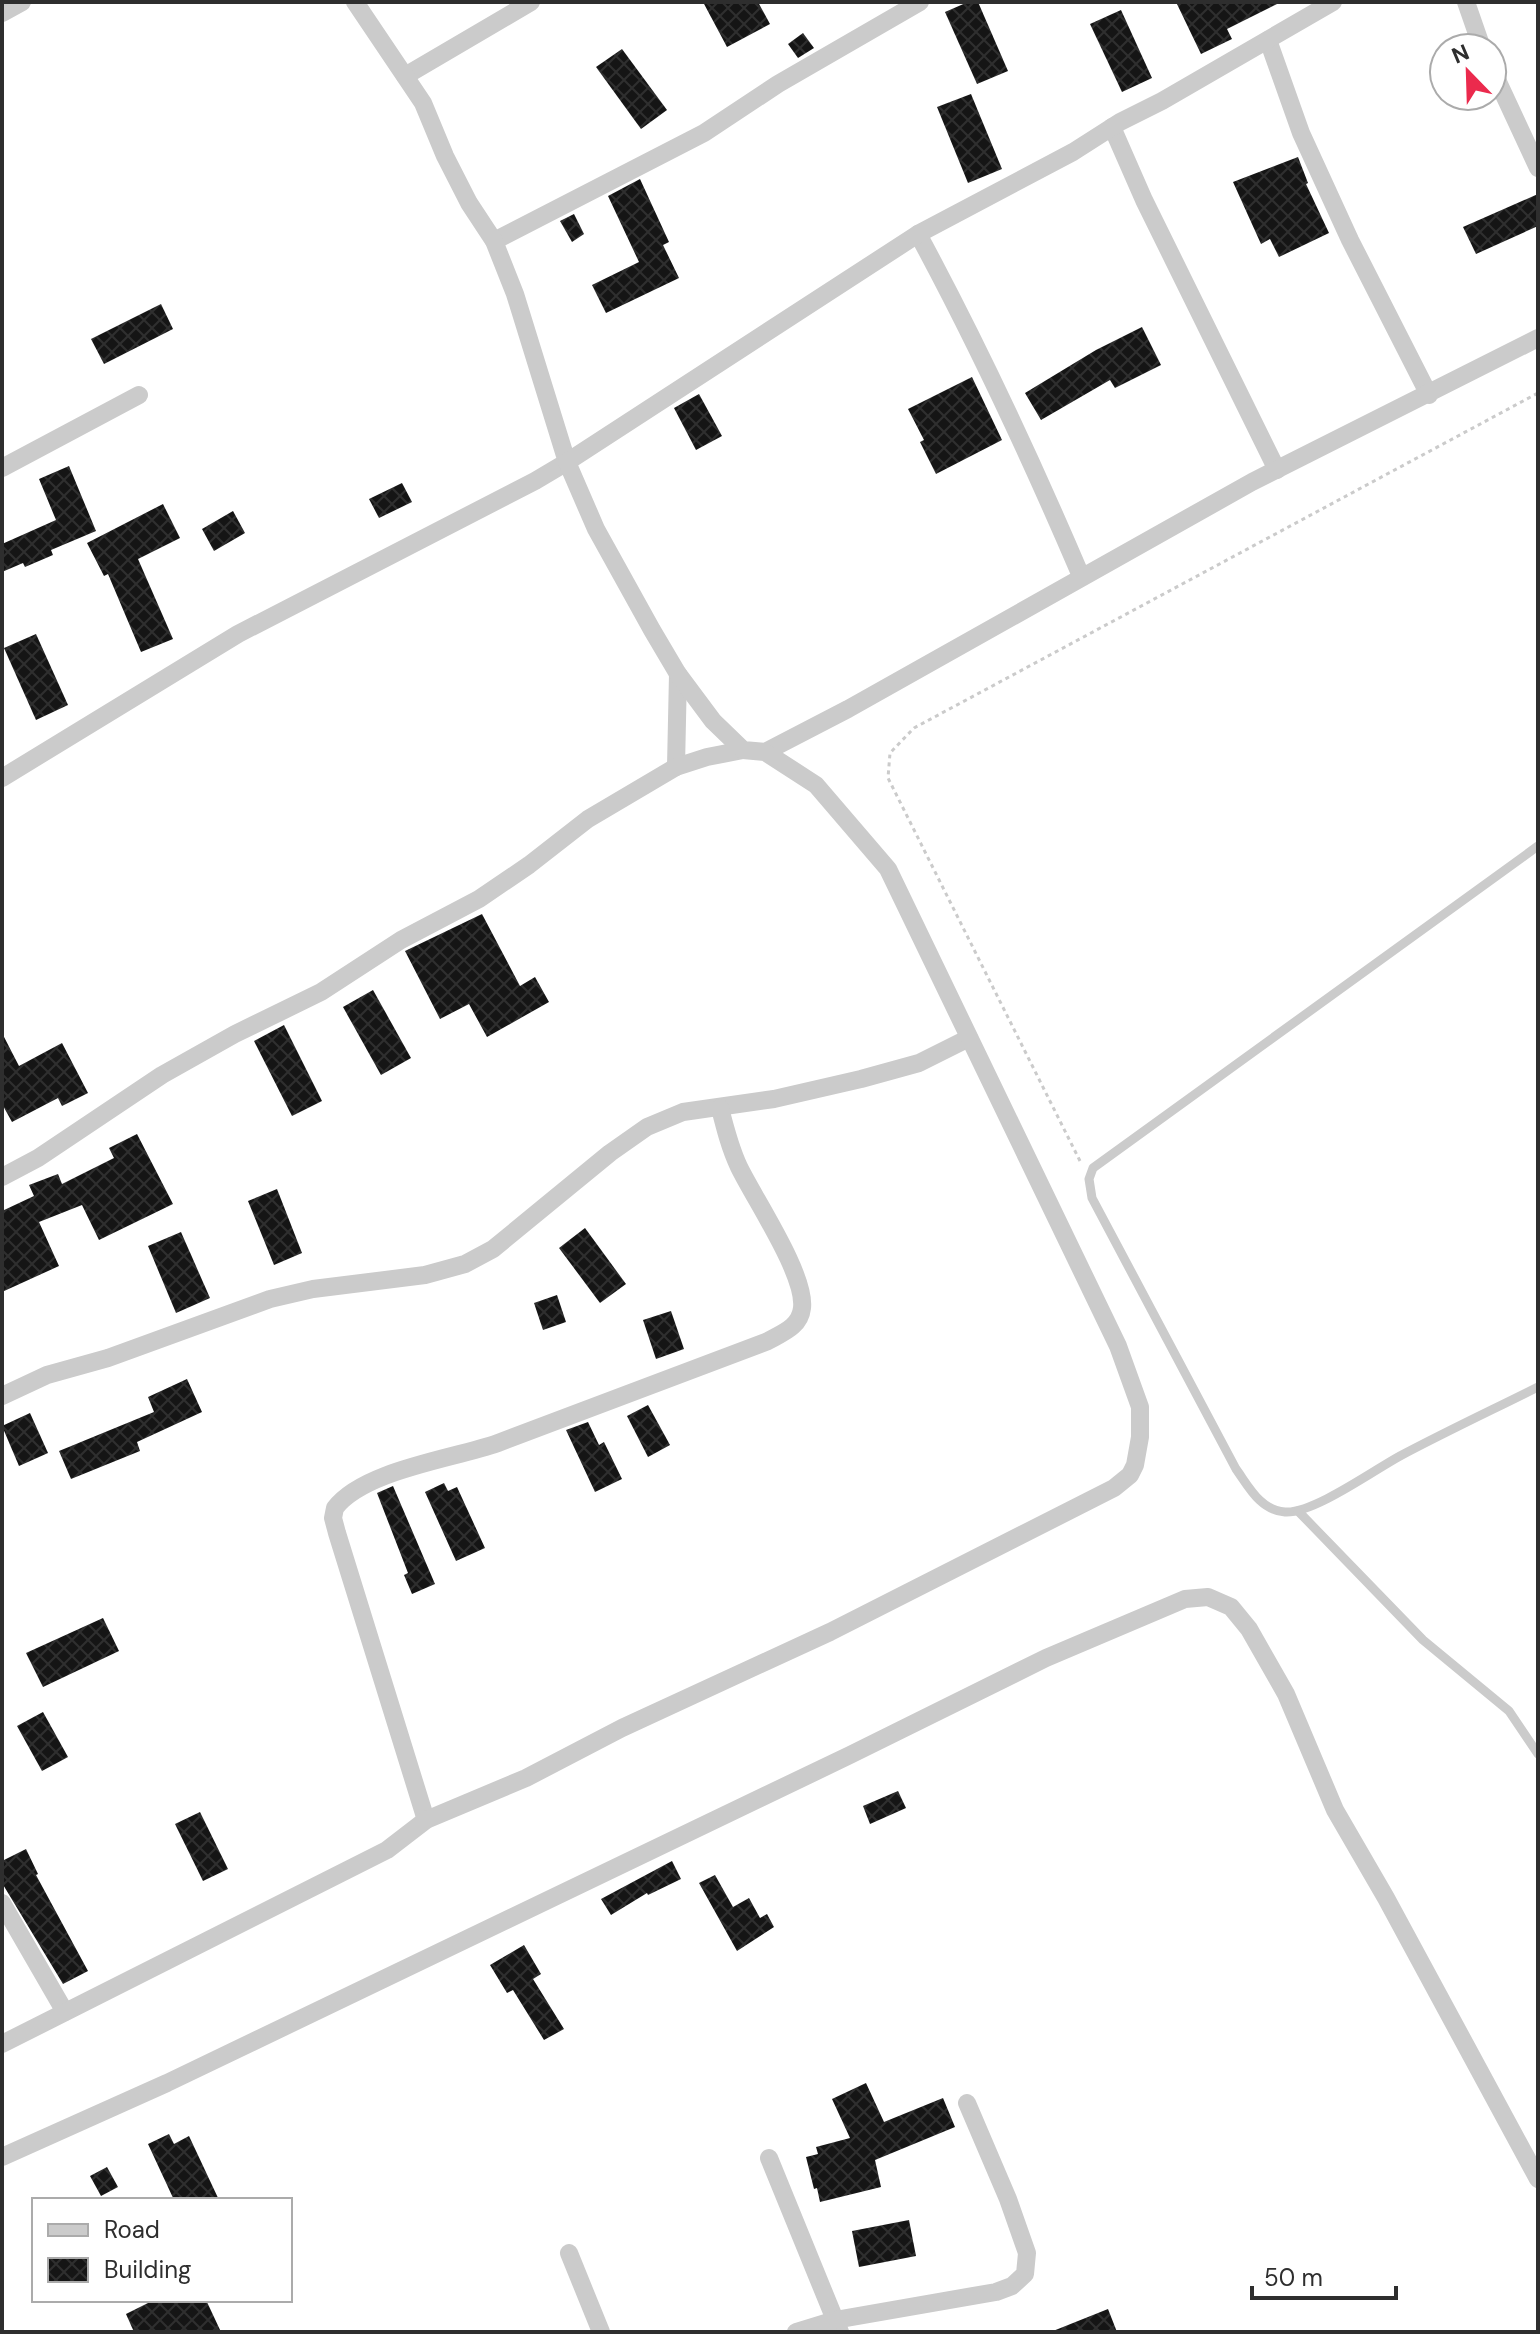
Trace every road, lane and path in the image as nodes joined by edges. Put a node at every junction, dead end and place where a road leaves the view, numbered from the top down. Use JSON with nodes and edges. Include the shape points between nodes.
{"nodes":[{"id":1,"x":22,"y":2,"type":"edge"},
{"id":2,"x":355,"y":2,"type":"edge"},
{"id":3,"x":531,"y":2,"type":"edge"},
{"id":4,"x":920,"y":2,"type":"edge"},
{"id":5,"x":1333,"y":2,"type":"edge"},
{"id":6,"x":1466,"y":2,"type":"edge"},
{"id":7,"x":2,"y":13,"type":"edge"},
{"id":8,"x":1476,"y":32,"type":"edge"},
{"id":9,"x":1268,"y":40,"type":"junction"},
{"id":10,"x":405,"y":76,"type":"junction"},
{"id":11,"x":1508,"y":103,"type":"edge"},
{"id":12,"x":1112,"y":127,"type":"junction"},
{"id":13,"x":1538,"y":168,"type":"edge"},
{"id":14,"x":918,"y":234,"type":"junction"},
{"id":15,"x":494,"y":241,"type":"junction"},
{"id":16,"x":1538,"y":338,"type":"edge"},
{"id":17,"x":1538,"y":393,"type":"edge"},
{"id":18,"x":139,"y":395,"type":"dead end"},
{"id":19,"x":1429,"y":395,"type":"junction"},
{"id":20,"x":567,"y":462,"type":"junction"},
{"id":21,"x":2,"y":468,"type":"edge"},
{"id":22,"x":1277,"y":470,"type":"junction"},
{"id":23,"x":1081,"y":576,"type":"junction"},
{"id":24,"x":678,"y":674,"type":"junction"},
{"id":25,"x":743,"y":750,"type":"junction"},
{"id":26,"x":765,"y":752,"type":"junction"},
{"id":27,"x":676,"y":767,"type":"junction"},
{"id":28,"x":2,"y":778,"type":"edge"},
{"id":29,"x":1538,"y":846,"type":"edge"},
{"id":30,"x":969,"y":1038,"type":"junction"},
{"id":31,"x":720,"y":1108,"type":"junction"},
{"id":32,"x":2,"y":1177,"type":"edge"},
{"id":33,"x":1089,"y":1179,"type":"junction"},
{"id":34,"x":1538,"y":1387,"type":"edge"},
{"id":35,"x":2,"y":1396,"type":"edge"},
{"id":36,"x":1298,"y":1511,"type":"junction"},
{"id":37,"x":1538,"y":1754,"type":"edge"},
{"id":38,"x":426,"y":1820,"type":"junction"},
{"id":39,"x":2,"y":1903,"type":"edge"},
{"id":40,"x":65,"y":2012,"type":"junction"},
{"id":41,"x":2,"y":2044,"type":"edge"},
{"id":42,"x":967,"y":2103,"type":"dead end"},
{"id":43,"x":2,"y":2157,"type":"edge"},
{"id":44,"x":769,"y":2158,"type":"dead end"},
{"id":45,"x":1538,"y":2179,"type":"edge"},
{"id":46,"x":569,"y":2253,"type":"dead end"},
{"id":47,"x":837,"y":2326,"type":"edge"},
{"id":48,"x":601,"y":2332,"type":"edge"},
{"id":49,"x":796,"y":2332,"type":"edge"}],
"edges":[{"from":1,"to":7,"type":"street"},
{"from":2,"to":10,"type":"street"},
{"from":3,"to":10,"type":"street"},
{"from":4,"to":15,"type":"street","via":[[704,133]]},
{"from":5,"to":9,"type":"street"},
{"from":6,"to":8,"type":"street"},
{"from":9,"to":12,"type":"street"},
{"from":9,"to":19,"type":"street","via":[[1301,133]]},
{"from":10,"to":15,"type":"street"},
{"from":11,"to":13,"type":"street"},
{"from":12,"to":14,"type":"street"},
{"from":12,"to":22,"type":"street"},
{"from":14,"to":20,"type":"street"},
{"from":14,"to":23,"type":"street","via":[[1016,427]]},
{"from":15,"to":20,"type":"street"},
{"from":16,"to":19,"type":"street"},
{"from":17,"to":33,"type":"path","via":[[914,728],[890,753],[888,778]]},
{"from":18,"to":21,"type":"street"},
{"from":19,"to":22,"type":"street"},
{"from":20,"to":24,"type":"street","via":[[596,529]]},
{"from":20,"to":28,"type":"street","via":[[238,634]]},
{"from":22,"to":23,"type":"street"},
{"from":23,"to":26,"type":"street"},
{"from":24,"to":25,"type":"street"},
{"from":24,"to":27,"type":"street"},
{"from":25,"to":26,"type":"street"},
{"from":25,"to":27,"type":"street"},
{"from":26,"to":30,"type":"street","via":[[816,785],[888,869]]},
{"from":27,"to":32,"type":"street","via":[[588,819],[479,899],[401,940],[321,992],[162,1075]]},
{"from":29,"to":33,"type":"lane","via":[[1093,1168]]},
{"from":30,"to":31,"type":"street","via":[[919,1063]]},
{"from":30,"to":38,"type":"street","via":[[1134,1387],[1140,1437],[1130,1475],[1045,1525],[830,1632],[526,1778]]},
{"from":31,"to":35,"type":"street","via":[[683,1112],[647,1127],[493,1249],[465,1264],[270,1299],[47,1375]]},
{"from":31,"to":38,"type":"street","via":[[738,1166],[801,1290],[803,1307],[792,1328],[494,1444],[365,1485],[335,1508],[337,1533]]},
{"from":33,"to":36,"type":"lane","via":[[1092,1198],[1236,1469],[1258,1500],[1284,1512]]},
{"from":34,"to":36,"type":"lane"},
{"from":36,"to":37,"type":"lane","via":[[1423,1640],[1509,1711]]},
{"from":38,"to":40,"type":"street","via":[[387,1850]]},
{"from":39,"to":40,"type":"street"},
{"from":40,"to":41,"type":"street"},
{"from":42,"to":47,"type":"street","via":[[1027,2253],[1025,2274],[996,2292]]},
{"from":43,"to":45,"type":"street","via":[[167,2083],[1046,1658],[1185,1599],[1208,1597],[1231,1607],[1240,1618],[1286,1694],[1335,1810]]},
{"from":44,"to":47,"type":"street"},
{"from":46,"to":48,"type":"street"},
{"from":47,"to":49,"type":"street"}]}
